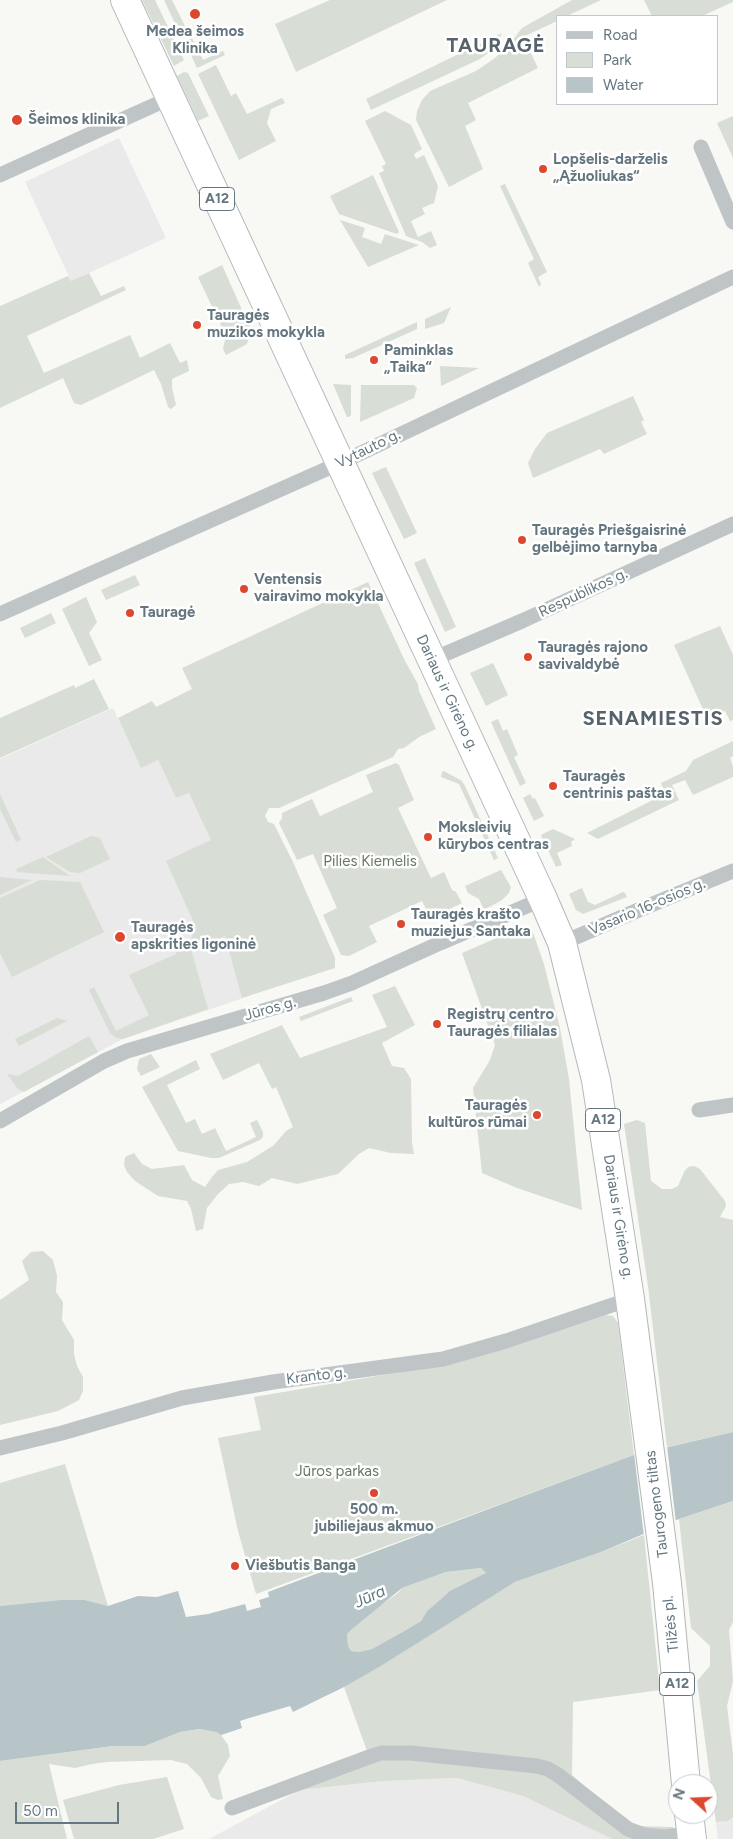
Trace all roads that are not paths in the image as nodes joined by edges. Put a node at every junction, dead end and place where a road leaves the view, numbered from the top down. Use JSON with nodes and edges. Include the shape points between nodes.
{"nodes":[{"id":1,"x":125,"y":0,"type":"edge"},
{"id":2,"x":170,"y":98,"type":"junction"},
{"id":3,"x":701,"y":147,"type":"dead end"},
{"id":4,"x":0,"y":175,"type":"edge"},
{"id":5,"x":733,"y":222,"type":"edge"},
{"id":6,"x":733,"y":277,"type":"edge"},
{"id":7,"x":340,"y":462,"type":"junction"},
{"id":8,"x":733,"y":524,"type":"edge"},
{"id":9,"x":0,"y":614,"type":"edge"},
{"id":10,"x":431,"y":660,"type":"junction"},
{"id":11,"x":733,"y":871,"type":"edge"},
{"id":12,"x":543,"y":899,"type":"junction"},
{"id":13,"x":562,"y":943,"type":"junction"},
{"id":14,"x":733,"y":1104,"type":"edge"},
{"id":15,"x":699,"y":1110,"type":"dead end"},
{"id":16,"x":0,"y":1121,"type":"edge"},
{"id":17,"x":630,"y":1299,"type":"junction"},
{"id":18,"x":648,"y":1424,"type":"joint"},
{"id":19,"x":0,"y":1448,"type":"edge"},
{"id":20,"x":667,"y":1583,"type":"joint"},
{"id":21,"x":685,"y":1774,"type":"edge"},
{"id":22,"x":232,"y":1808,"type":"dead end"},
{"id":23,"x":691,"y":1829,"type":"edge"}],
"edges":[{"from":1,"to":2,"type":"highway","name":"Dariaus ir Girėno g.","number":"A12"},
{"from":2,"to":4,"type":"street"},
{"from":2,"to":7,"type":"highway","name":"Dariaus ir Girėno g.","number":"A12"},
{"from":3,"to":5,"type":"street"},
{"from":6,"to":7,"type":"street","name":"Vytauto g."},
{"from":7,"to":9,"type":"street","name":"Vytauto g."},
{"from":7,"to":10,"type":"highway","name":"Dariaus ir Girėno g.","number":"A12"},
{"from":8,"to":10,"type":"street","name":"Respublikos g."},
{"from":10,"to":12,"type":"highway","name":"Dariaus ir Girėno g.","number":"A12"},
{"from":11,"to":13,"type":"street","name":"Vasario 16-osios g."},
{"from":12,"to":13,"type":"highway","name":"Dariaus ir Girėno g.","number":"A12"},
{"from":12,"to":16,"type":"street","name":"Jūros g.","via":[[352,983],[127,1051]]},
{"from":13,"to":17,"type":"highway","name":"Dariaus ir Girėno g.","number":"A12","via":[[596,1080]]},
{"from":14,"to":15,"type":"street"},
{"from":17,"to":18,"type":"highway","name":"Dariaus ir Girėno g.","number":"A12"},
{"from":17,"to":19,"type":"street","name":"Kranto g.","via":[[506,1341],[443,1358],[182,1398]]},
{"from":18,"to":20,"type":"highway","name":"Taurogeno tiltas","number":"A12"},
{"from":20,"to":21,"type":"highway","name":"Tilžės pl.","number":"A12"},
{"from":22,"to":23,"type":"street","via":[[369,1756],[411,1753],[538,1766],[558,1775],[628,1830],[663,1837]]}]}
